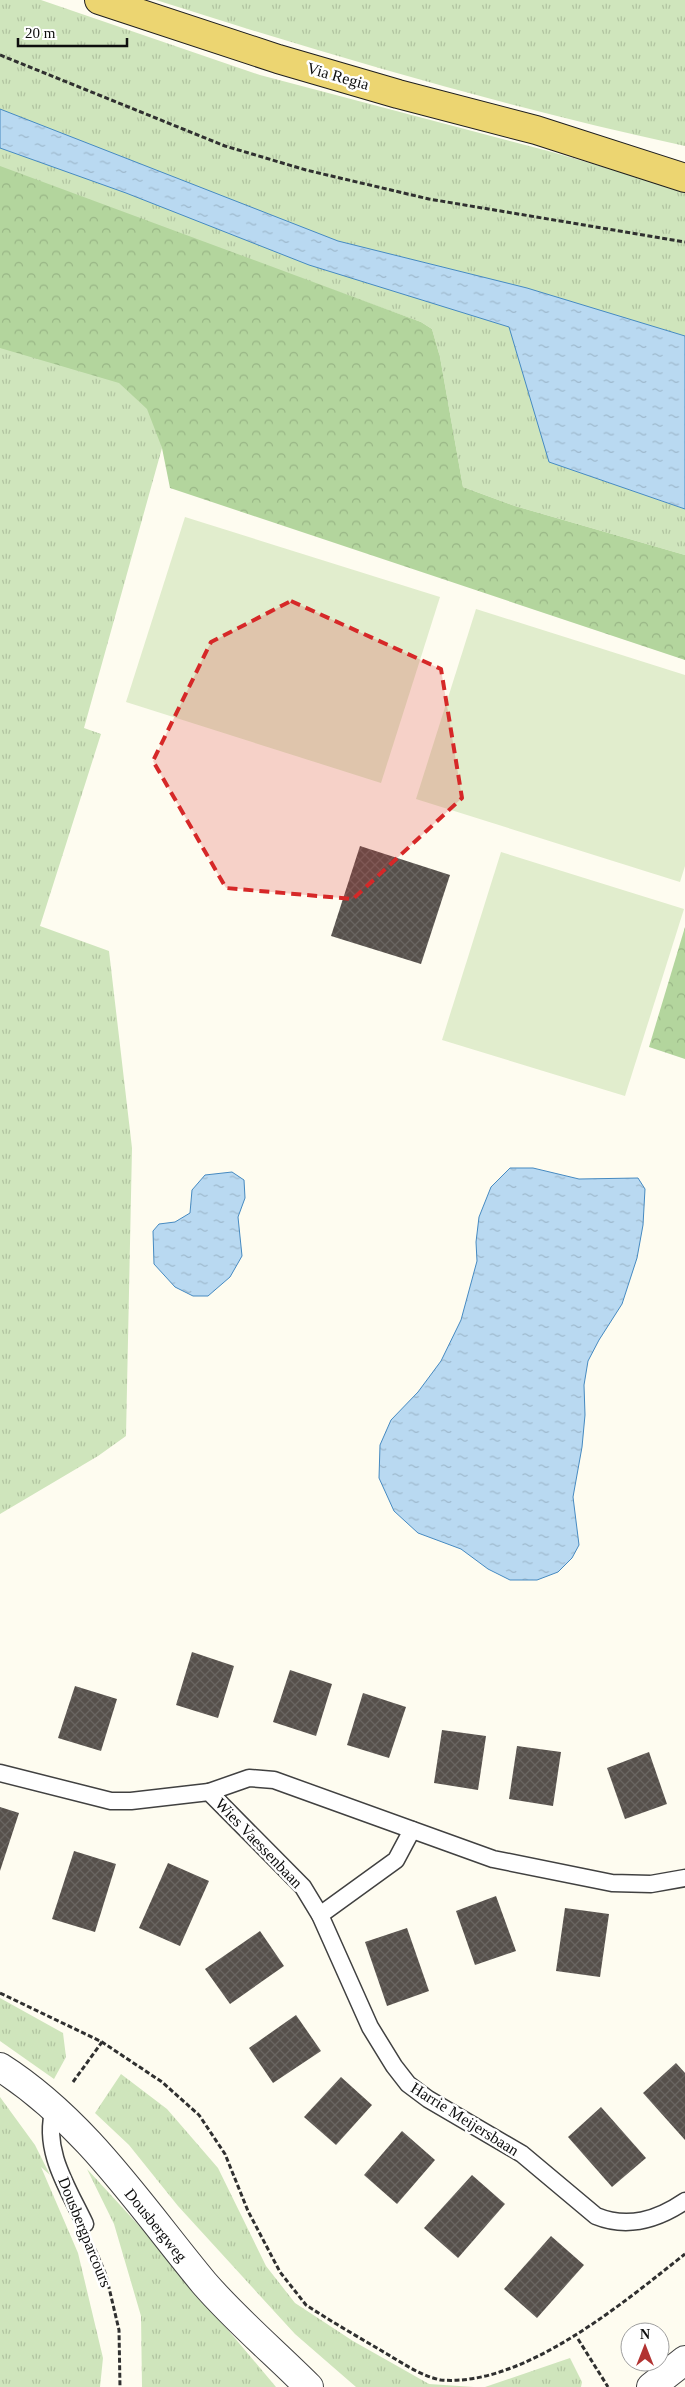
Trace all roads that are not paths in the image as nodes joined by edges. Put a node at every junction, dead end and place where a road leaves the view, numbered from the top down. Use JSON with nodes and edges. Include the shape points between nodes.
{"nodes":[{"id":1,"x":99,"y":0,"type":"edge"},
{"id":2,"x":580,"y":143,"type":"junction"},
{"id":3,"x":685,"y":161,"type":"edge"},
{"id":4,"x":685,"y":178,"type":"edge"},
{"id":5,"x":0,"y":1773,"type":"edge"},
{"id":6,"x":208,"y":1792,"type":"junction"},
{"id":7,"x":412,"y":1830,"type":"junction"},
{"id":8,"x":685,"y":1878,"type":"edge"},
{"id":9,"x":320,"y":1915,"type":"junction"},
{"id":10,"x":0,"y":2067,"type":"edge"},
{"id":11,"x":54,"y":2108,"type":"junction"},
{"id":12,"x":685,"y":2200,"type":"edge"},
{"id":13,"x":85,"y":2224,"type":"road end"},
{"id":14,"x":685,"y":2360,"type":"edge"},
{"id":15,"x":309,"y":2387,"type":"edge"},
{"id":16,"x":652,"y":2387,"type":"edge"}],
"edges":[{"from":1,"to":2,"type":"main road","name":"Via Regia","via":[[278,59]]},
{"from":2,"to":3,"type":"main road","name":"Via Regia"},
{"from":2,"to":4,"type":"main road","name":"Via Regia"},
{"from":5,"to":6,"type":"lane","name":"Wies Vaessenbaan","via":[[111,1801]]},
{"from":6,"to":7,"type":"lane","name":"Wies Vaessenbaan","via":[[249,1778],[274,1780]]},
{"from":6,"to":9,"type":"lane","name":"Wies Vaessenbaan","via":[[303,1887]]},
{"from":7,"to":8,"type":"lane","name":"Wies Vaessenbaan","via":[[493,1858],[590,1880],[651,1884]]},
{"from":7,"to":9,"type":"lane","via":[[396,1860]]},
{"from":9,"to":12,"type":"lane","name":"Harrie Meijersbaan","via":[[370,2027],[408,2084],[522,2154],[596,2216],[623,2223],[648,2221]]},
{"from":10,"to":11,"type":"street","name":"Dousbergweg"},
{"from":11,"to":13,"type":"lane","name":"Dousbergparcours","via":[[50,2134],[52,2148]]},
{"from":11,"to":15,"type":"street","name":"Dousbergweg","via":[[81,2133],[206,2285]]},
{"from":14,"to":16,"type":"street"}]}
